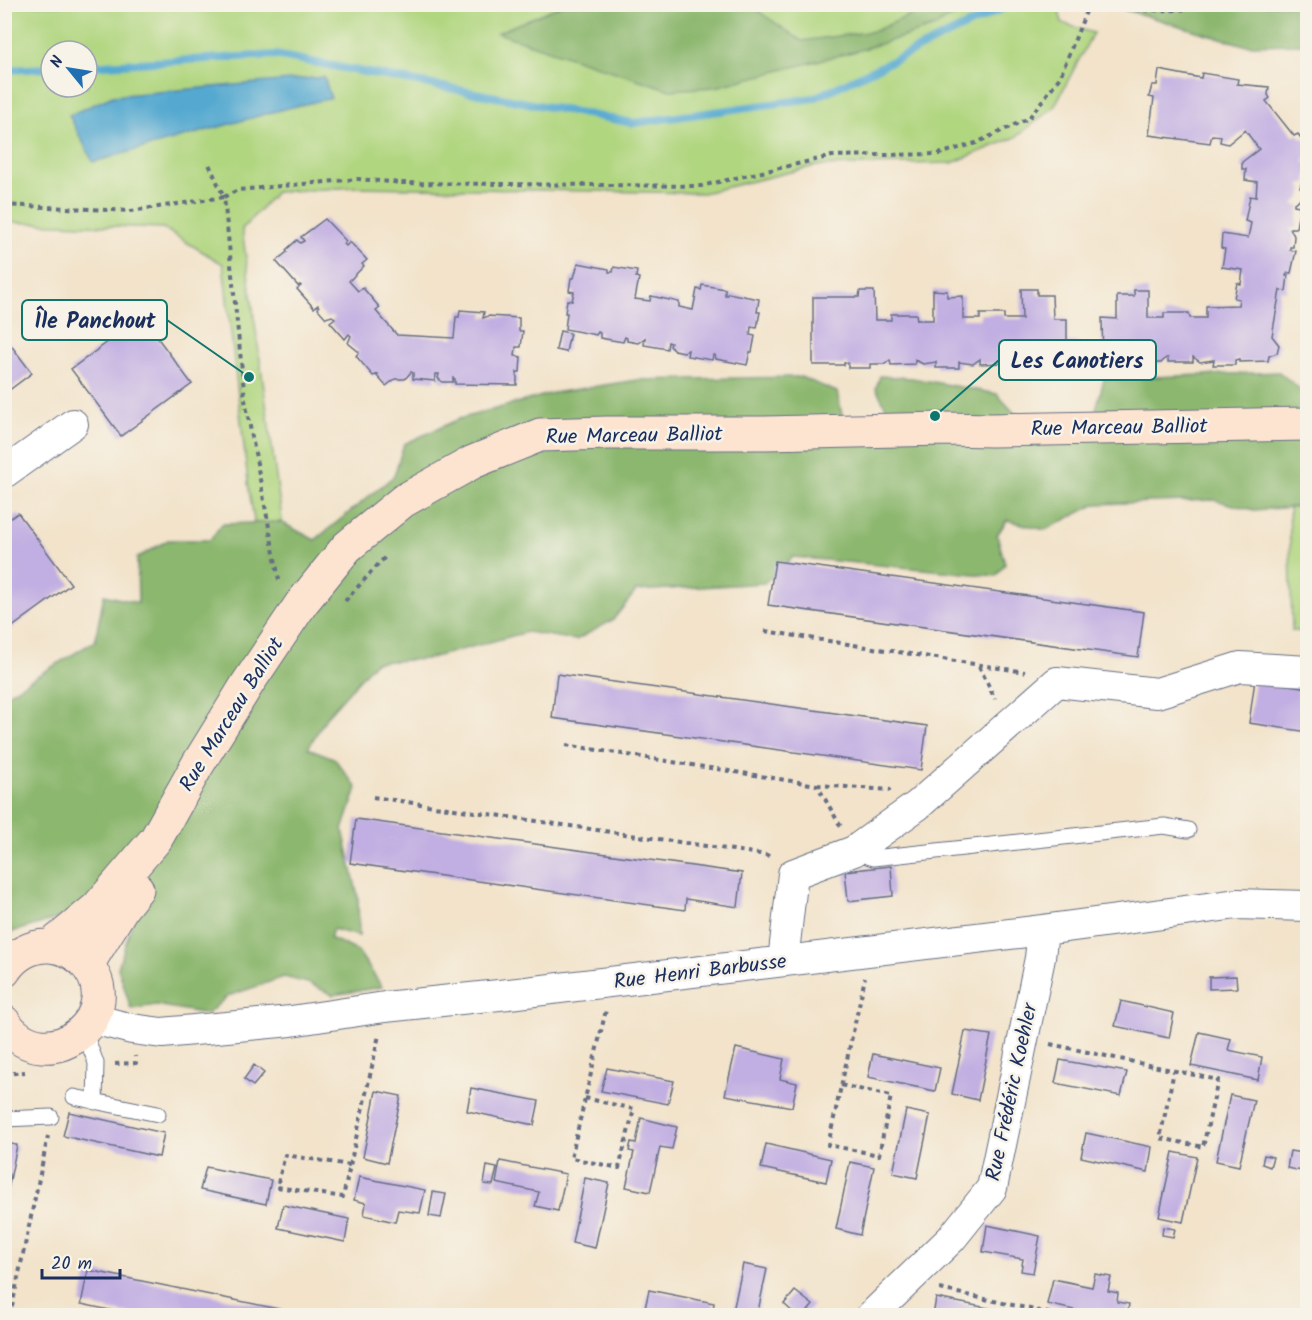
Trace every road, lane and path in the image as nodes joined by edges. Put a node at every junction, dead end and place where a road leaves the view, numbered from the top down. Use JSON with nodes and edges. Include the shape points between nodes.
{"nodes":[{"id":1,"x":1090,"y":4,"type":"edge"},
{"id":2,"x":1221,"y":4,"type":"edge"},
{"id":3,"x":208,"y":162,"type":"dead end"},
{"id":4,"x":224,"y":197,"type":"junction"},
{"id":5,"x":4,"y":205,"type":"edge"},
{"id":6,"x":1308,"y":423,"type":"edge"},
{"id":7,"x":73,"y":424,"type":"dead end"},
{"id":8,"x":1308,"y":440,"type":"edge"},
{"id":9,"x":4,"y":473,"type":"edge"},
{"id":10,"x":392,"y":549,"type":"dead end"},
{"id":11,"x":279,"y":580,"type":"dead end"},
{"id":12,"x":338,"y":609,"type":"dead end"},
{"id":13,"x":765,"y":631,"type":"dead end"},
{"id":14,"x":978,"y":665,"type":"junction"},
{"id":15,"x":1308,"y":671,"type":"edge"},
{"id":16,"x":1057,"y":682,"type":"junction"},
{"id":17,"x":1004,"y":729,"type":"junction"},
{"id":18,"x":566,"y":745,"type":"dead end"},
{"id":19,"x":817,"y":785,"type":"junction"},
{"id":20,"x":373,"y":797,"type":"dead end"},
{"id":21,"x":918,"y":805,"type":"junction"},
{"id":22,"x":1188,"y":830,"type":"dead end"},
{"id":23,"x":854,"y":851,"type":"junction"},
{"id":24,"x":794,"y":874,"type":"junction"},
{"id":25,"x":1308,"y":906,"type":"edge"},
{"id":26,"x":1043,"y":930,"type":"junction"},
{"id":27,"x":51,"y":946,"type":"junction"},
{"id":28,"x":871,"y":951,"type":"junction"},
{"id":29,"x":783,"y":961,"type":"junction"},
{"id":30,"x":87,"y":965,"type":"junction"},
{"id":31,"x":4,"y":971,"type":"edge"},
{"id":32,"x":613,"y":982,"type":"junction"},
{"id":33,"x":385,"y":1007,"type":"junction"},
{"id":34,"x":88,"y":1025,"type":"junction"},
{"id":35,"x":6,"y":1028,"type":"edge"},
{"id":36,"x":132,"y":1029,"type":"junction"},
{"id":37,"x":1023,"y":1039,"type":"junction"},
{"id":38,"x":96,"y":1063,"type":"junction"},
{"id":39,"x":1174,"y":1071,"type":"junction"},
{"id":40,"x":27,"y":1072,"type":"dead end"},
{"id":41,"x":4,"y":1074,"type":"edge"},
{"id":42,"x":841,"y":1085,"type":"junction"},
{"id":43,"x":74,"y":1097,"type":"dead end"},
{"id":44,"x":585,"y":1098,"type":"junction"},
{"id":45,"x":94,"y":1101,"type":"junction"},
{"id":46,"x":158,"y":1114,"type":"dead end"},
{"id":47,"x":51,"y":1118,"type":"joint"},
{"id":48,"x":4,"y":1119,"type":"edge"},
{"id":49,"x":350,"y":1165,"type":"junction"},
{"id":50,"x":907,"y":1281,"type":"junction"},
{"id":51,"x":1058,"y":1315,"type":"edge"},
{"id":52,"x":10,"y":1316,"type":"edge"},
{"id":53,"x":872,"y":1316,"type":"edge"}],
"edges":[{"from":1,"to":2,"type":"path","via":[[1111,9],[1205,9]]},
{"from":1,"to":4,"type":"path","via":[[1060,77],[1029,118],[976,143],[939,154],[832,156],[701,186],[402,183],[358,178],[238,190]]},
{"from":3,"to":4,"type":"path"},
{"from":4,"to":5,"type":"path","via":[[131,211]]},
{"from":4,"to":11,"type":"path","via":[[245,400]]},
{"from":6,"to":27,"type":"street","name":"Rue Marceau Balliot","via":[[540,435],[473,462],[403,501],[347,547],[301,604],[248,683],[156,839],[97,908]]},
{"from":7,"to":9,"type":"street"},
{"from":8,"to":30,"type":"street","name":"Rue Marceau Balliot","via":[[611,446],[546,450],[410,517],[350,571],[312,616],[166,849],[122,908]]},
{"from":10,"to":12,"type":"path"},
{"from":13,"to":14,"type":"path"},
{"from":14,"to":16,"type":"path","via":[[1036,674]]},
{"from":14,"to":17,"type":"path"},
{"from":15,"to":16,"type":"street","via":[[1240,667],[1157,693]]},
{"from":16,"to":17,"type":"street"},
{"from":17,"to":21,"type":"street"},
{"from":18,"to":19,"type":"path"},
{"from":19,"to":21,"type":"path","via":[[897,791]]},
{"from":19,"to":23,"type":"path"},
{"from":20,"to":24,"type":"path","via":[[766,855]]},
{"from":21,"to":23,"type":"street"},
{"from":22,"to":23,"type":"lane","via":[[1164,826],[873,858]]},
{"from":23,"to":24,"type":"street"},
{"from":24,"to":29,"type":"street"},
{"from":25,"to":26,"type":"street","name":"Rue Henri Barbusse","via":[[1237,904]]},
{"from":26,"to":28,"type":"street","name":"Rue Henri Barbusse"},
{"from":26,"to":37,"type":"street","name":"Rue Frédéric Koehler"},
{"from":27,"to":30,"type":"street","via":[[65,949]]},
{"from":27,"to":31,"type":"street","via":[[21,953]]},
{"from":28,"to":29,"type":"street","name":"Rue Henri Barbusse"},
{"from":28,"to":42,"type":"path"},
{"from":29,"to":32,"type":"street","name":"Rue Henri Barbusse"},
{"from":30,"to":34,"type":"street","via":[[98,991]]},
{"from":32,"to":33,"type":"street","name":"Rue Henri Barbusse"},
{"from":32,"to":44,"type":"path"},
{"from":33,"to":36,"type":"street","name":"Rue Henri Barbusse","via":[[291,1021],[162,1033]]},
{"from":33,"to":49,"type":"path"},
{"from":34,"to":35,"type":"street","via":[[71,1041],[55,1046],[38,1046]]},
{"from":34,"to":36,"type":"street","name":"Rue Henri Barbusse"},
{"from":34,"to":38,"type":"lane"},
{"from":36,"to":38,"type":"path","via":[[136,1063]]},
{"from":37,"to":39,"type":"path"},
{"from":37,"to":50,"type":"street","name":"Rue Frédéric Koehler","via":[[992,1188],[951,1239]]},
{"from":38,"to":45,"type":"lane"},
{"from":39,"to":39,"type":"path","via":[[1218,1080],[1203,1148],[1160,1138]]},
{"from":40,"to":41,"type":"path"},
{"from":42,"to":42,"type":"path","via":[[891,1096],[879,1155],[828,1144]]},
{"from":43,"to":45,"type":"lane"},
{"from":44,"to":44,"type":"path","via":[[571,1158],[619,1168],[634,1109]]},
{"from":45,"to":46,"type":"lane"},
{"from":47,"to":48,"type":"lane"},
{"from":47,"to":52,"type":"path"},
{"from":49,"to":49,"type":"path","via":[[343,1197],[277,1187],[285,1155]]},
{"from":50,"to":51,"type":"path"},
{"from":50,"to":53,"type":"street","name":"Rue Frédéric Koehler"}]}
